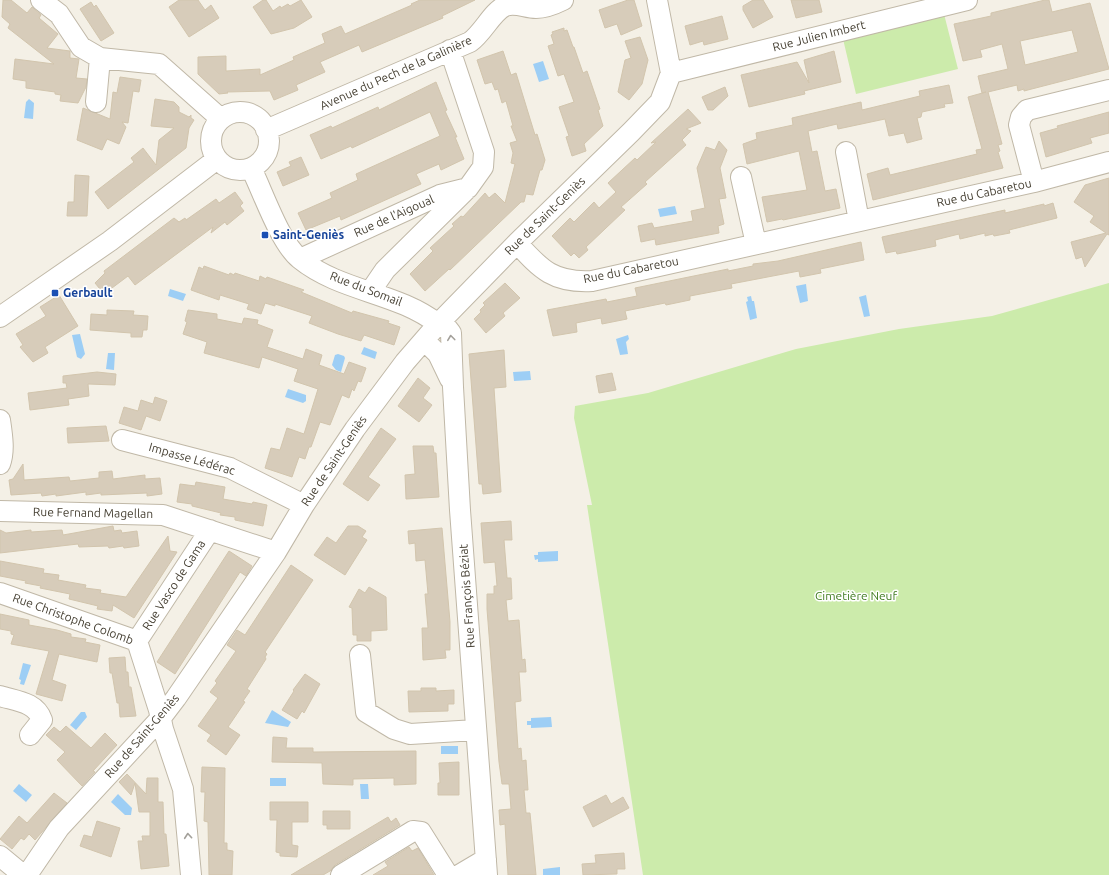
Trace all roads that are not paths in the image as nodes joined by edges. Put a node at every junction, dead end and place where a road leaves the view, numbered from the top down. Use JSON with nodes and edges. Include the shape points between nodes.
{"nodes":[{"id":1,"x":41,"y":0,"type":"edge"},
{"id":2,"x":563,"y":0,"type":"edge"},
{"id":3,"x":657,"y":0,"type":"edge"},
{"id":4,"x":967,"y":0,"type":"edge"},
{"id":5,"x":504,"y":3,"type":"edge"},
{"id":6,"x":450,"y":50,"type":"junction"},
{"id":7,"x":100,"y":58,"type":"junction"},
{"id":8,"x":672,"y":73,"type":"junction"},
{"id":9,"x":1109,"y":90,"type":"edge"},
{"id":10,"x":96,"y":102,"type":"dead end"},
{"id":11,"x":221,"y":119,"type":"junction"},
{"id":12,"x":266,"y":130,"type":"junction"},
{"id":13,"x":846,"y":152,"type":"dead end"},
{"id":14,"x":217,"y":159,"type":"junction"},
{"id":15,"x":1109,"y":162,"type":"edge"},
{"id":16,"x":252,"y":168,"type":"junction"},
{"id":17,"x":741,"y":177,"type":"dead end"},
{"id":18,"x":1034,"y":182,"type":"junction"},
{"id":19,"x":468,"y":188,"type":"junction"},
{"id":20,"x":859,"y":221,"type":"junction"},
{"id":21,"x":517,"y":243,"type":"junction"},
{"id":22,"x":756,"y":244,"type":"junction"},
{"id":23,"x":300,"y":259,"type":"junction"},
{"id":24,"x":370,"y":292,"type":"junction"},
{"id":25,"x":0,"y":317,"type":"edge"},
{"id":26,"x":440,"y":322,"type":"junction"},
{"id":27,"x":424,"y":340,"type":"junction"},
{"id":28,"x":452,"y":387,"type":"junction"},
{"id":29,"x":0,"y":420,"type":"edge"},
{"id":30,"x":122,"y":440,"type":"dead end"},
{"id":31,"x":0,"y":464,"type":"edge"},
{"id":32,"x":304,"y":504,"type":"junction"},
{"id":33,"x":0,"y":511,"type":"edge"},
{"id":34,"x":210,"y":530,"type":"junction"},
{"id":35,"x":276,"y":552,"type":"junction"},
{"id":36,"x":0,"y":593,"type":"edge"},
{"id":37,"x":137,"y":641,"type":"junction"},
{"id":38,"x":360,"y":655,"type":"dead end"},
{"id":39,"x":0,"y":696,"type":"edge"},
{"id":40,"x":160,"y":719,"type":"junction"},
{"id":41,"x":476,"y":730,"type":"junction"},
{"id":42,"x":30,"y":735,"type":"dead end"},
{"id":43,"x":0,"y":856,"type":"edge"},
{"id":44,"x":486,"y":867,"type":"edge"},
{"id":45,"x":363,"y":869,"type":"edge"},
{"id":46,"x":23,"y":875,"type":"edge"},
{"id":47,"x":27,"y":875,"type":"edge"},
{"id":48,"x":191,"y":875,"type":"edge"},
{"id":49,"x":341,"y":875,"type":"edge"},
{"id":50,"x":448,"y":875,"type":"edge"},
{"id":51,"x":459,"y":875,"type":"edge"}],
"edges":[{"from":1,"to":7,"type":"street","via":[[60,14],[81,46]]},
{"from":2,"to":5,"type":"street","name":"Avenue du Pech de la Galinière","via":[[536,8]]},
{"from":3,"to":8,"type":"street"},
{"from":4,"to":8,"type":"street","name":"Rue Julien Imbert"},
{"from":5,"to":6,"type":"street","name":"Avenue du Pech de la Galinière","via":[[478,37]]},
{"from":6,"to":12,"type":"street","name":"Avenue du Pech de la Galinière"},
{"from":6,"to":19,"type":"street","name":"Rue de l'Aigoual","via":[[484,152],[484,167]]},
{"from":7,"to":10,"type":"street"},
{"from":7,"to":11,"type":"street","via":[[160,64]]},
{"from":8,"to":21,"type":"street","name":"Rue de Saint-Geniès","via":[[660,102]]},
{"from":9,"to":18,"type":"street","via":[[1027,110],[1020,117],[1019,125]]},
{"from":11,"to":12,"type":"street","via":[[237,112],[246,113],[262,122]]},
{"from":11,"to":14,"type":"street","via":[[212,134],[213,151]]},
{"from":12,"to":16,"type":"street","via":[[268,138],[265,156]]},
{"from":13,"to":20,"type":"street"},
{"from":14,"to":16,"type":"street","via":[[232,169]]},
{"from":14,"to":25,"type":"street","via":[[110,241]]},
{"from":15,"to":18,"type":"street","name":"Rue du Cabaretou"},
{"from":16,"to":23,"type":"street","name":"Rue du Somail","via":[[280,230]]},
{"from":17,"to":22,"type":"street"},
{"from":18,"to":20,"type":"street","name":"Rue du Cabaretou"},
{"from":19,"to":23,"type":"street","name":"Rue de l'Aigoual","via":[[440,195]]},
{"from":19,"to":24,"type":"street","name":"Rue de l'Aigoual","via":[[385,270]]},
{"from":20,"to":22,"type":"street","name":"Rue du Cabaretou"},
{"from":21,"to":22,"type":"street","name":"Rue du Cabaretou","via":[[542,268],[567,280],[580,281],[592,281]]},
{"from":21,"to":26,"type":"street","name":"Rue de Saint-Geniès"},
{"from":23,"to":24,"type":"street","name":"Rue du Somail","via":[[336,280]]},
{"from":24,"to":26,"type":"street","name":"Rue du Somail","via":[[415,308]]},
{"from":26,"to":27,"type":"street","name":"Rue de Saint-Geniès"},
{"from":28,"to":26,"type":"street","name":"Rue François Béziat","one_way":true,"via":[[451,333]]},
{"from":27,"to":28,"type":"street","via":[[438,354]]},
{"from":27,"to":32,"type":"street","name":"Rue de Saint-Geniès","via":[[355,429]]},
{"from":28,"to":41,"type":"street","name":"Rue François Béziat"},
{"from":29,"to":31,"type":"street","via":[[3,436]]},
{"from":30,"to":32,"type":"street","name":"Impasse Lédérac","via":[[230,468]]},
{"from":32,"to":35,"type":"street","name":"Rue de Saint-Geniès"},
{"from":33,"to":34,"type":"street","name":"Rue Fernand Magellan","via":[[163,515]]},
{"from":34,"to":35,"type":"street","name":"Rue Fernand Magellan"},
{"from":34,"to":37,"type":"street","name":"Rue Vasco de Gama"},
{"from":35,"to":40,"type":"street","name":"Rue de Saint-Geniès"},
{"from":36,"to":37,"type":"street","name":"Rue Christophe Colomb"},
{"from":37,"to":40,"type":"street","name":"Rue Christophe Colomb"},
{"from":38,"to":41,"type":"street","via":[[366,712],[394,729],[410,734]]},
{"from":39,"to":42,"type":"street","via":[[30,705],[39,712],[42,720]]},
{"from":40,"to":47,"type":"street","name":"Rue de Saint-Geniès","via":[[59,828]]},
{"from":48,"to":40,"type":"street","name":"Rue Christophe Colomb","one_way":true,"via":[[183,789]]},
{"from":41,"to":44,"type":"street","name":"Rue François Béziat"},
{"from":43,"to":46,"type":"street"},
{"from":44,"to":51,"type":"street"},
{"from":45,"to":49,"type":"street"},
{"from":45,"to":50,"type":"street","via":[[413,831],[421,832]]}]}
